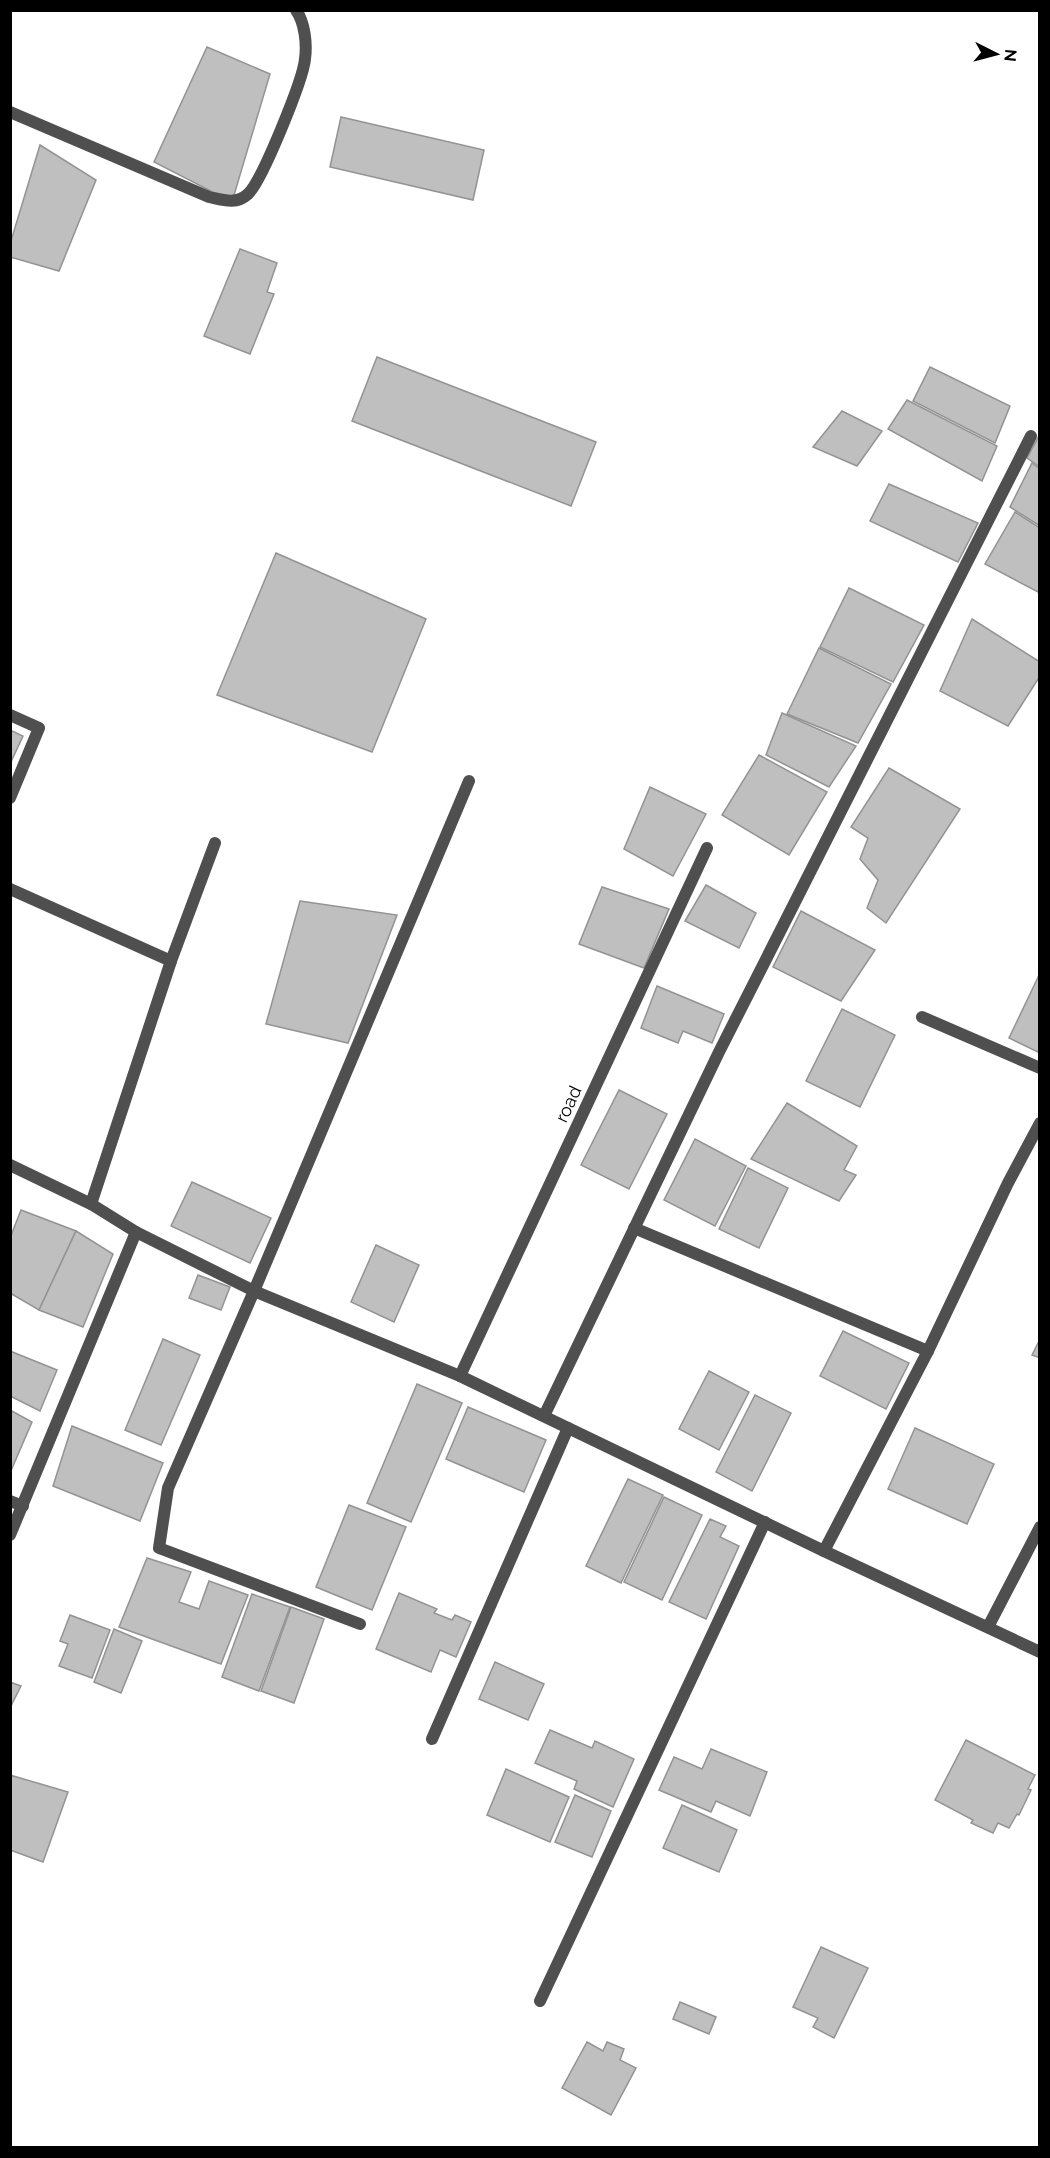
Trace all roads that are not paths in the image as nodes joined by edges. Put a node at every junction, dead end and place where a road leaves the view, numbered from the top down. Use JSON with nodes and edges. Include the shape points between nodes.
{"nodes":[{"id":1,"x":296,"y":10,"type":"edge"},
{"id":2,"x":10,"y":112,"type":"edge"},
{"id":3,"x":1030,"y":436,"type":"dead end"},
{"id":4,"x":10,"y":715,"type":"edge"},
{"id":5,"x":469,"y":781,"type":"dead end"},
{"id":6,"x":10,"y":798,"type":"edge"},
{"id":7,"x":215,"y":843,"type":"dead end"},
{"id":8,"x":708,"y":848,"type":"dead end"},
{"id":9,"x":10,"y":889,"type":"edge"},
{"id":10,"x":171,"y":961,"type":"junction"},
{"id":11,"x":922,"y":1017,"type":"dead end"},
{"id":12,"x":1040,"y":1068,"type":"edge"},
{"id":13,"x":1040,"y":1123,"type":"edge"},
{"id":14,"x":10,"y":1165,"type":"edge"},
{"id":15,"x":91,"y":1204,"type":"junction"},
{"id":16,"x":634,"y":1228,"type":"junction"},
{"id":17,"x":136,"y":1232,"type":"junction"},
{"id":18,"x":254,"y":1291,"type":"junction"},
{"id":19,"x":928,"y":1351,"type":"junction"},
{"id":20,"x":460,"y":1376,"type":"junction"},
{"id":21,"x":544,"y":1416,"type":"junction"},
{"id":22,"x":568,"y":1428,"type":"junction"},
{"id":23,"x":10,"y":1501,"type":"edge"},
{"id":24,"x":23,"y":1506,"type":"junction"},
{"id":25,"x":765,"y":1522,"type":"junction"},
{"id":26,"x":1040,"y":1527,"type":"edge"},
{"id":27,"x":10,"y":1535,"type":"edge"},
{"id":28,"x":824,"y":1551,"type":"junction"},
{"id":29,"x":360,"y":1624,"type":"dead end"},
{"id":30,"x":988,"y":1627,"type":"junction"},
{"id":31,"x":1040,"y":1652,"type":"edge"},
{"id":32,"x":432,"y":1739,"type":"dead end"},
{"id":33,"x":540,"y":2001,"type":"dead end"}],
"edges":[{"from":1,"to":2,"type":"street","via":[[305,38],[305,60],[297,87],[261,177],[248,195],[232,202],[209,197]]},
{"from":3,"to":16,"type":"street","via":[[729,1031]]},
{"from":4,"to":6,"type":"street","via":[[39,728]]},
{"from":5,"to":18,"type":"street"},
{"from":7,"to":10,"type":"street"},
{"from":8,"to":20,"type":"street","name":"road"},
{"from":9,"to":10,"type":"street"},
{"from":10,"to":15,"type":"street"},
{"from":11,"to":12,"type":"street"},
{"from":13,"to":19,"type":"street"},
{"from":14,"to":15,"type":"street"},
{"from":15,"to":17,"type":"street"},
{"from":16,"to":19,"type":"street"},
{"from":16,"to":21,"type":"street"},
{"from":17,"to":18,"type":"street"},
{"from":17,"to":24,"type":"street"},
{"from":18,"to":20,"type":"street"},
{"from":18,"to":29,"type":"street","via":[[168,1488],[159,1548]]},
{"from":19,"to":28,"type":"street"},
{"from":20,"to":21,"type":"street"},
{"from":21,"to":22,"type":"street"},
{"from":22,"to":25,"type":"street"},
{"from":22,"to":32,"type":"street"},
{"from":23,"to":24,"type":"street"},
{"from":24,"to":27,"type":"street"},
{"from":25,"to":28,"type":"street"},
{"from":25,"to":33,"type":"street"},
{"from":26,"to":30,"type":"street"},
{"from":28,"to":30,"type":"street"},
{"from":30,"to":31,"type":"street"}]}
